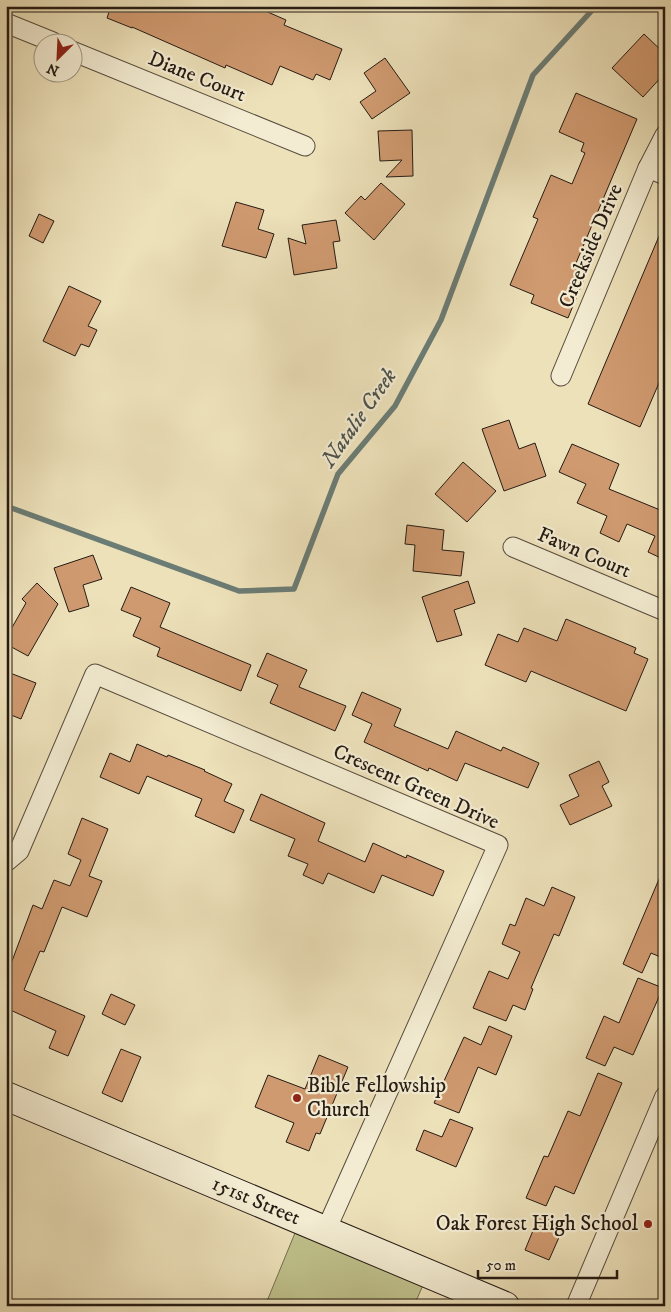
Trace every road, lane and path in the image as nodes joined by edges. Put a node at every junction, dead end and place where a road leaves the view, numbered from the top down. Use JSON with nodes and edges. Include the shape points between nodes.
{"nodes":[{"id":1,"x":6,"y":23,"type":"edge"},
{"id":2,"x":32,"y":34,"type":"edge"},
{"id":3,"x":82,"y":55,"type":"edge"},
{"id":4,"x":665,"y":135,"type":"edge"},
{"id":5,"x":305,"y":146,"type":"dead end"},
{"id":6,"x":657,"y":172,"type":"edge"},
{"id":7,"x":561,"y":376,"type":"dead end"},
{"id":8,"x":513,"y":547,"type":"dead end"},
{"id":9,"x":665,"y":611,"type":"edge"},
{"id":10,"x":6,"y":862,"type":"edge"},
{"id":11,"x":6,"y":1096,"type":"edge"},
{"id":12,"x":665,"y":1096,"type":"edge"},
{"id":13,"x":326,"y":1230,"type":"junction"},
{"id":14,"x":505,"y":1306,"type":"edge"},
{"id":15,"x":576,"y":1306,"type":"edge"}],
"edges":[{"from":1,"to":2,"type":"street"},
{"from":3,"to":5,"type":"street","name":"Diane Court"},
{"from":4,"to":6,"type":"street","name":"Creekside Drive"},
{"from":6,"to":7,"type":"street","name":"Creekside Drive"},
{"from":8,"to":9,"type":"street","name":"Fawn Court"},
{"from":10,"to":13,"type":"street","name":"Crescent Green Drive","via":[[19,851],[95,674],[498,845]]},
{"from":11,"to":13,"type":"street","name":"151st Street"},
{"from":12,"to":15,"type":"street"},
{"from":13,"to":14,"type":"street","name":"151st Street"}]}
